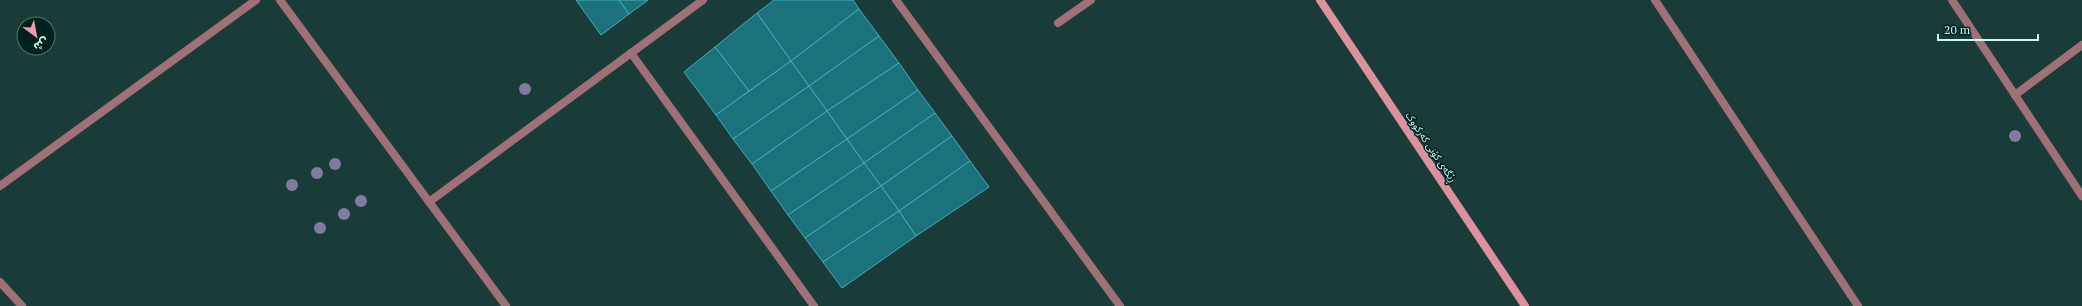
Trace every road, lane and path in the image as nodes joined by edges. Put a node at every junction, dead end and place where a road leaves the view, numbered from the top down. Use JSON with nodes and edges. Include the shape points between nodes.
{"nodes":[{"id":1,"x":256,"y":0,"type":"edge"},
{"id":2,"x":280,"y":0,"type":"edge"},
{"id":3,"x":703,"y":0,"type":"edge"},
{"id":4,"x":896,"y":0,"type":"edge"},
{"id":5,"x":1091,"y":0,"type":"edge"},
{"id":6,"x":1320,"y":0,"type":"edge"},
{"id":7,"x":1655,"y":0,"type":"edge"},
{"id":8,"x":1952,"y":0,"type":"edge"},
{"id":9,"x":1058,"y":23,"type":"dead end"},
{"id":10,"x":2082,"y":45,"type":"edge"},
{"id":11,"x":631,"y":53,"type":"junction"},
{"id":12,"x":2015,"y":95,"type":"junction"},
{"id":13,"x":0,"y":186,"type":"edge"},
{"id":14,"x":2082,"y":196,"type":"edge"},
{"id":15,"x":429,"y":202,"type":"junction"},
{"id":16,"x":0,"y":282,"type":"edge"},
{"id":17,"x":22,"y":306,"type":"edge"},
{"id":18,"x":506,"y":306,"type":"edge"},
{"id":19,"x":814,"y":306,"type":"edge"},
{"id":20,"x":1120,"y":306,"type":"edge"},
{"id":21,"x":1525,"y":306,"type":"edge"},
{"id":22,"x":1858,"y":306,"type":"edge"}],
"edges":[{"from":1,"to":13,"type":"street"},
{"from":2,"to":15,"type":"street"},
{"from":3,"to":11,"type":"street"},
{"from":4,"to":20,"type":"street"},
{"from":5,"to":9,"type":"street"},
{"from":6,"to":21,"type":"street","name":"ڕێگەی کۆنی کەرکووک"},
{"from":7,"to":22,"type":"street"},
{"from":8,"to":12,"type":"street"},
{"from":10,"to":12,"type":"street"},
{"from":11,"to":15,"type":"street"},
{"from":11,"to":19,"type":"street"},
{"from":12,"to":14,"type":"street"},
{"from":15,"to":18,"type":"street"},
{"from":16,"to":17,"type":"street"}]}
